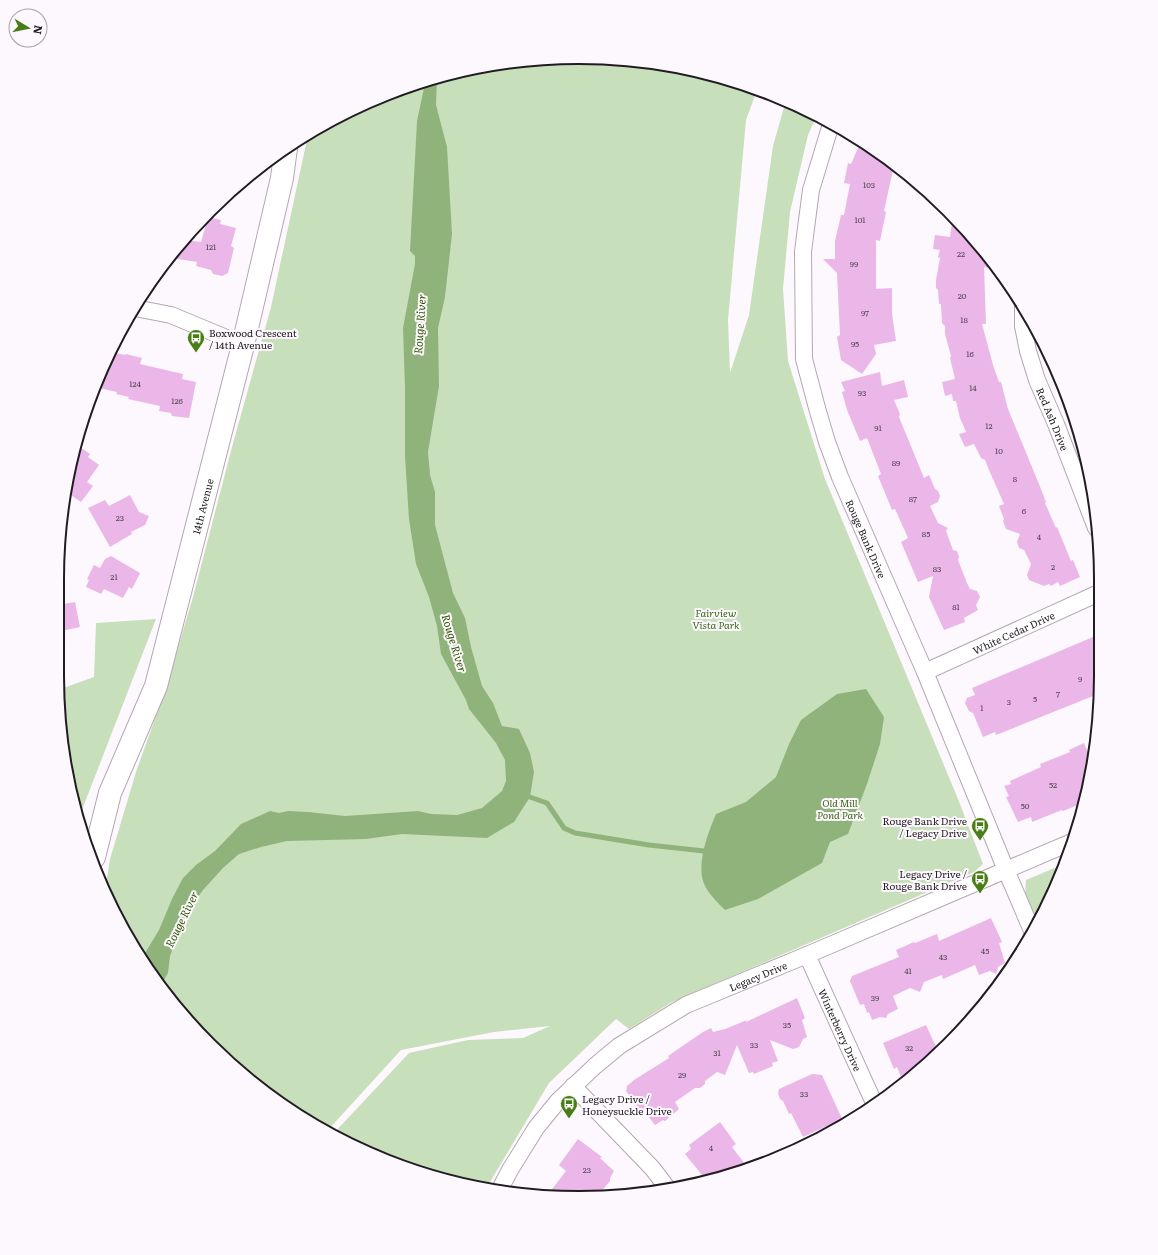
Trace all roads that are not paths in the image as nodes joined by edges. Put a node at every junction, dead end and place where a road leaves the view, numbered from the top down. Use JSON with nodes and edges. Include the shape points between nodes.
{"nodes":[{"id":1,"x":829,"y":129,"type":"edge"},
{"id":2,"x":285,"y":157,"type":"edge"},
{"id":3,"x":141,"y":309,"type":"edge"},
{"id":4,"x":1023,"y":318,"type":"edge"},
{"id":5,"x":243,"y":345,"type":"junction"},
{"id":6,"x":1090,"y":513,"type":"edge"},
{"id":7,"x":1094,"y":595,"type":"edge"},
{"id":8,"x":925,"y":672,"type":"junction"},
{"id":9,"x":1066,"y":844,"type":"edge"},
{"id":10,"x":95,"y":853,"type":"edge"},
{"id":11,"x":1006,"y":870,"type":"junction"},
{"id":12,"x":1030,"y":925,"type":"edge"},
{"id":13,"x":807,"y":955,"type":"junction"},
{"id":14,"x":573,"y":1086,"type":"junction"},
{"id":15,"x":872,"y":1099,"type":"edge"},
{"id":16,"x":664,"y":1184,"type":"edge"},
{"id":17,"x":502,"y":1185,"type":"edge"}],
"edges":[{"from":1,"to":8,"type":"street","name":"Rouge Bank Drive","via":[[811,190],[803,252],[804,359],[825,436],[840,477]]},
{"from":2,"to":5,"type":"main road","name":"14th Avenue"},
{"from":3,"to":5,"type":"street","via":[[171,314]]},
{"from":4,"to":6,"type":"street","name":"Red Ash Drive","via":[[1028,351],[1037,380]]},
{"from":5,"to":10,"type":"main road","name":"14th Avenue","via":[[156,686],[110,793]]},
{"from":7,"to":8,"type":"street","name":"White Cedar Drive"},
{"from":8,"to":11,"type":"street","name":"Rouge Bank Drive"},
{"from":9,"to":11,"type":"street","name":"Legacy Drive"},
{"from":11,"to":12,"type":"street","name":"Rouge Bank Drive"},
{"from":11,"to":13,"type":"street","name":"Legacy Drive"},
{"from":13,"to":14,"type":"street","name":"Legacy Drive","via":[[686,1005],[618,1046]]},
{"from":13,"to":15,"type":"street","name":"Winterberry Drive"},
{"from":14,"to":16,"type":"street"},
{"from":14,"to":17,"type":"street","name":"Legacy Drive","via":[[536,1128]]}]}
